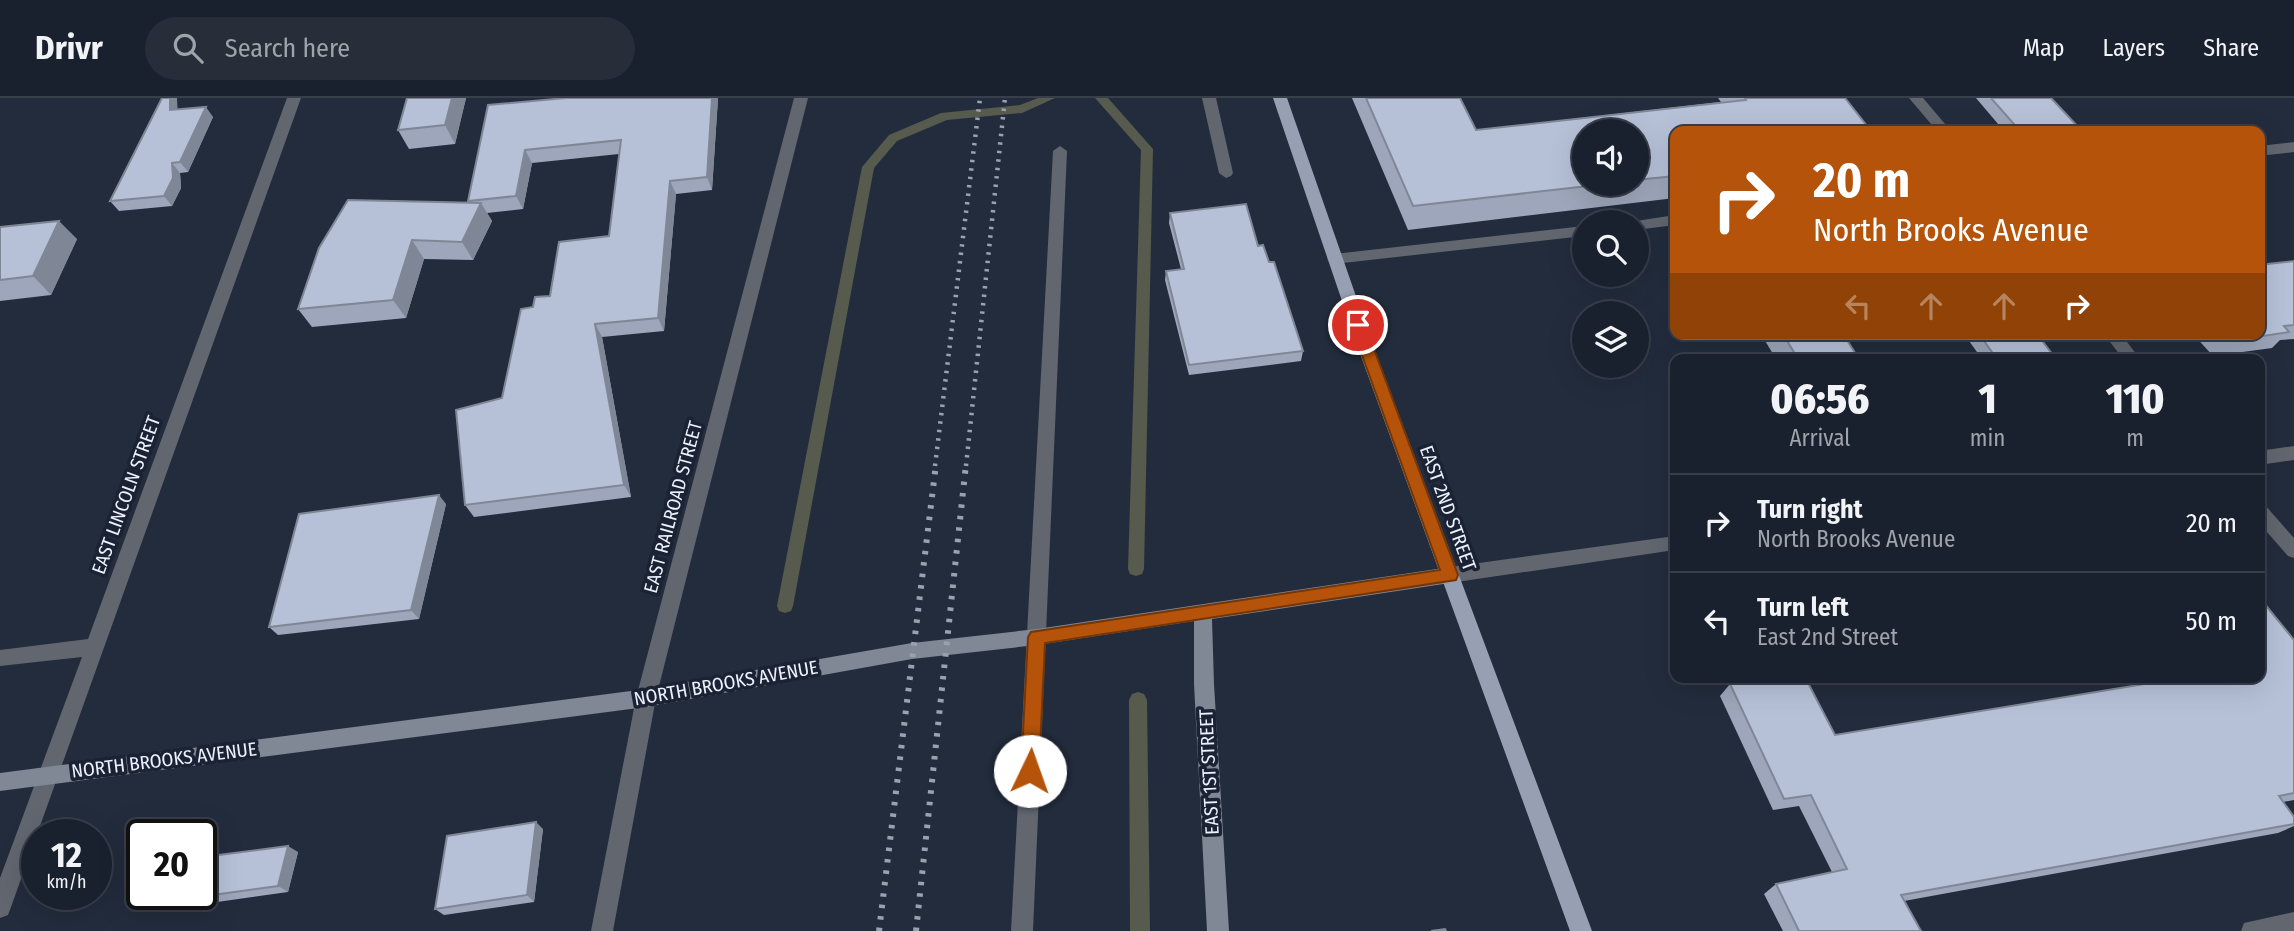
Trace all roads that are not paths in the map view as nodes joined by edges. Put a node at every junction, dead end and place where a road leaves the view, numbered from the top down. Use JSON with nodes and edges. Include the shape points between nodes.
{"nodes":[{"id":1,"x":294,"y":98,"type":"edge"},
{"id":2,"x":801,"y":98,"type":"edge"},
{"id":3,"x":1209,"y":98,"type":"edge"},
{"id":4,"x":1280,"y":98,"type":"edge"},
{"id":5,"x":1916,"y":98,"type":"edge"},
{"id":6,"x":1940,"y":126,"type":"edge"},
{"id":7,"x":2294,"y":147,"type":"edge"},
{"id":8,"x":2265,"y":150,"type":"edge"},
{"id":9,"x":1060,"y":151,"type":"dead end"},
{"id":10,"x":1226,"y":173,"type":"dead end"},
{"id":11,"x":1670,"y":221,"type":"edge"},
{"id":12,"x":1649,"y":223,"type":"edge"},
{"id":13,"x":1572,"y":232,"type":"edge"},
{"id":14,"x":1334,"y":259,"type":"junction"},
{"id":15,"x":2117,"y":340,"type":"edge"},
{"id":16,"x":2129,"y":354,"type":"edge"},
{"id":17,"x":2294,"y":453,"type":"edge"},
{"id":18,"x":2265,"y":457,"type":"edge"},
{"id":19,"x":2265,"y":517,"type":"edge"},
{"id":20,"x":1670,"y":544,"type":"edge"},
{"id":21,"x":2294,"y":551,"type":"edge"},
{"id":22,"x":1450,"y":575,"type":"junction"},
{"id":23,"x":1203,"y":613,"type":"junction"},
{"id":24,"x":1037,"y":637,"type":"junction"},
{"id":25,"x":93,"y":647,"type":"junction"},
{"id":26,"x":0,"y":659,"type":"edge"},
{"id":27,"x":646,"y":698,"type":"junction"},
{"id":28,"x":47,"y":775,"type":"junction"},
{"id":29,"x":0,"y":782,"type":"edge"},
{"id":30,"x":0,"y":907,"type":"edge"},
{"id":31,"x":2294,"y":923,"type":"edge"},
{"id":32,"x":602,"y":931,"type":"edge"},
{"id":33,"x":1022,"y":931,"type":"edge"},
{"id":34,"x":1218,"y":931,"type":"edge"},
{"id":35,"x":1581,"y":931,"type":"edge"},
{"id":36,"x":2252,"y":931,"type":"edge"}],
"edges":[{"from":1,"to":25,"type":"street","name":"EAST LINCOLN STREET"},
{"from":2,"to":27,"type":"street","name":"EAST RAILROAD STREET"},
{"from":3,"to":10,"type":"street"},
{"from":4,"to":14,"type":"main road","name":"EAST 2ND STREET"},
{"from":5,"to":6,"type":"street"},
{"from":7,"to":8,"type":"street"},
{"from":9,"to":24,"type":"street"},
{"from":11,"to":12,"type":"street"},
{"from":13,"to":14,"type":"street"},
{"from":14,"to":22,"type":"main road","name":"EAST 2ND STREET"},
{"from":15,"to":16,"type":"street"},
{"from":17,"to":18,"type":"street"},
{"from":19,"to":21,"type":"street"},
{"from":20,"to":22,"type":"street"},
{"from":22,"to":23,"type":"street","name":"NORTH BROOKS AVENUE"},
{"from":22,"to":35,"type":"main road","name":"EAST 2ND STREET"},
{"from":23,"to":24,"type":"street","name":"NORTH BROOKS AVENUE"},
{"from":23,"to":34,"type":"street","name":"EAST 1ST STREET"},
{"from":24,"to":27,"type":"street","name":"NORTH BROOKS AVENUE","via":[[912,651]]},
{"from":24,"to":33,"type":"street"},
{"from":25,"to":26,"type":"street"},
{"from":25,"to":28,"type":"street","name":"EAST LINCOLN STREET"},
{"from":27,"to":28,"type":"street","name":"NORTH BROOKS AVENUE"},
{"from":27,"to":32,"type":"street","name":"EAST RAILROAD STREET"},
{"from":28,"to":29,"type":"street","name":"NORTH BROOKS AVENUE"},
{"from":28,"to":30,"type":"street","name":"EAST LINCOLN STREET"},
{"from":31,"to":36,"type":"street"}]}
